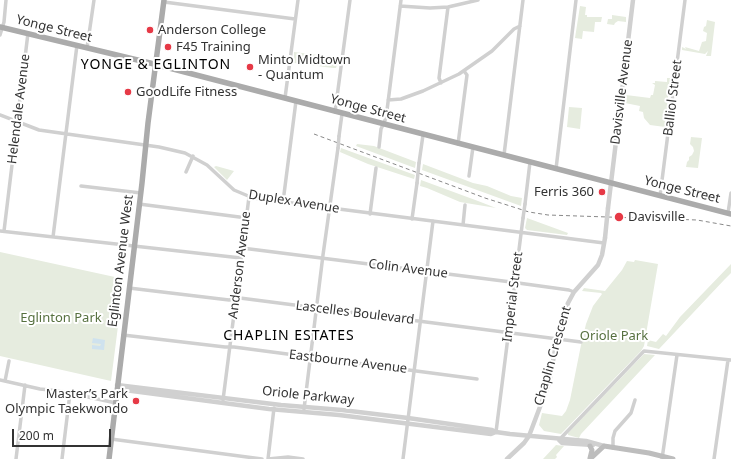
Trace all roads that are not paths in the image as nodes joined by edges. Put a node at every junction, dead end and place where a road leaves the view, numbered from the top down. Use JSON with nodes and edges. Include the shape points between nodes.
{"nodes":[{"id":1,"x":6,"y":0,"type":"edge"},
{"id":2,"x":94,"y":0,"type":"edge"},
{"id":3,"x":298,"y":0,"type":"edge"},
{"id":4,"x":350,"y":0,"type":"edge"},
{"id":5,"x":401,"y":0,"type":"edge"},
{"id":6,"x":478,"y":0,"type":"edge"},
{"id":7,"x":524,"y":0,"type":"edge"},
{"id":8,"x":576,"y":0,"type":"edge"},
{"id":9,"x":633,"y":0,"type":"edge"},
{"id":10,"x":685,"y":0,"type":"edge"},
{"id":11,"x":164,"y":1,"type":"edge"},
{"id":12,"x":400,"y":6,"type":"junction"},
{"id":13,"x":448,"y":7,"type":"junction"},
{"id":14,"x":295,"y":19,"type":"junction"},
{"id":15,"x":520,"y":26,"type":"junction"},
{"id":16,"x":1,"y":27,"type":"edge"},
{"id":17,"x":28,"y":34,"type":"junction"},
{"id":18,"x":0,"y":35,"type":"edge"},
{"id":19,"x":76,"y":45,"type":"junction"},
{"id":20,"x":87,"y":48,"type":"junction"},
{"id":21,"x":156,"y":65,"type":"junction"},
{"id":22,"x":464,"y":71,"type":"junction"},
{"id":23,"x":441,"y":83,"type":"junction"},
{"id":24,"x":285,"y":98,"type":"junction"},
{"id":25,"x":388,"y":100,"type":"junction"},
{"id":26,"x":296,"y":102,"type":"junction"},
{"id":27,"x":335,"y":112,"type":"junction"},
{"id":28,"x":342,"y":114,"type":"junction"},
{"id":29,"x":0,"y":116,"type":"edge"},
{"id":30,"x":17,"y":122,"type":"junction"},
{"id":31,"x":383,"y":124,"type":"junction"},
{"id":32,"x":65,"y":134,"type":"junction"},
{"id":33,"x":423,"y":134,"type":"junction"},
{"id":34,"x":458,"y":144,"type":"junction"},
{"id":35,"x":146,"y":145,"type":"junction"},
{"id":36,"x":379,"y":147,"type":"dead end"},
{"id":37,"x":473,"y":147,"type":"junction"},
{"id":38,"x":504,"y":155,"type":"junction"},
{"id":39,"x":193,"y":156,"type":"junction"},
{"id":40,"x":530,"y":162,"type":"junction"},
{"id":41,"x":376,"y":168,"type":"dead end"},
{"id":42,"x":556,"y":169,"type":"junction"},
{"id":43,"x":186,"y":172,"type":"dead end"},
{"id":44,"x":469,"y":176,"type":"dead end"},
{"id":45,"x":611,"y":184,"type":"junction"},
{"id":46,"x":81,"y":186,"type":"dead end"},
{"id":47,"x":141,"y":193,"type":"junction"},
{"id":48,"x":731,"y":193,"type":"edge"},
{"id":49,"x":660,"y":196,"type":"junction"},
{"id":50,"x":250,"y":197,"type":"junction"},
{"id":51,"x":283,"y":202,"type":"junction"},
{"id":52,"x":139,"y":204,"type":"junction"},
{"id":53,"x":465,"y":205,"type":"dead end"},
{"id":54,"x":329,"y":208,"type":"junction"},
{"id":55,"x":370,"y":214,"type":"junction"},
{"id":56,"x":730,"y":214,"type":"edge"},
{"id":57,"x":246,"y":218,"type":"junction"},
{"id":58,"x":412,"y":219,"type":"junction"},
{"id":59,"x":433,"y":221,"type":"junction"},
{"id":60,"x":463,"y":225,"type":"junction"},
{"id":61,"x":2,"y":231,"type":"edge"},
{"id":62,"x":521,"y":233,"type":"junction"},
{"id":63,"x":53,"y":237,"type":"junction"},
{"id":64,"x":604,"y":240,"type":"junction"},
{"id":65,"x":135,"y":245,"type":"junction"},
{"id":66,"x":242,"y":248,"type":"junction"},
{"id":67,"x":241,"y":258,"type":"junction"},
{"id":68,"x":322,"y":258,"type":"junction"},
{"id":69,"x":427,"y":272,"type":"junction"},
{"id":70,"x":515,"y":283,"type":"junction"},
{"id":71,"x":129,"y":288,"type":"junction"},
{"id":72,"x":574,"y":292,"type":"junction"},
{"id":73,"x":236,"y":299,"type":"junction"},
{"id":74,"x":316,"y":308,"type":"junction"},
{"id":75,"x":421,"y":321,"type":"junction"},
{"id":76,"x":509,"y":333,"type":"junction"},
{"id":77,"x":124,"y":335,"type":"junction"},
{"id":78,"x":557,"y":339,"type":"junction"},
{"id":79,"x":581,"y":342,"type":"dead end"},
{"id":80,"x":230,"y":348,"type":"junction"},
{"id":81,"x":677,"y":354,"type":"junction"},
{"id":82,"x":310,"y":357,"type":"junction"},
{"id":83,"x":729,"y":360,"type":"edge"},
{"id":84,"x":8,"y":361,"type":"dead end"},
{"id":85,"x":415,"y":371,"type":"junction"},
{"id":86,"x":477,"y":379,"type":"dead end"},
{"id":87,"x":0,"y":380,"type":"edge"},
{"id":88,"x":6,"y":381,"type":"junction"},
{"id":89,"x":25,"y":385,"type":"junction"},
{"id":90,"x":117,"y":387,"type":"junction"},
{"id":91,"x":130,"y":388,"type":"junction"},
{"id":92,"x":70,"y":393,"type":"junction"},
{"id":93,"x":223,"y":398,"type":"junction"},
{"id":94,"x":635,"y":400,"type":"dead end"},
{"id":95,"x":116,"y":404,"type":"junction"},
{"id":96,"x":223,"y":404,"type":"junction"},
{"id":97,"x":274,"y":407,"type":"junction"},
{"id":98,"x":304,"y":409,"type":"junction"},
{"id":99,"x":408,"y":421,"type":"junction"},
{"id":100,"x":496,"y":432,"type":"junction"},
{"id":101,"x":529,"y":436,"type":"junction"},
{"id":102,"x":111,"y":439,"type":"junction"},
{"id":103,"x":559,"y":440,"type":"junction"},
{"id":104,"x":590,"y":446,"type":"junction"},
{"id":105,"x":601,"y":446,"type":"junction"},
{"id":106,"x":613,"y":448,"type":"junction"},
{"id":107,"x":662,"y":458,"type":"edge"},
{"id":108,"x":16,"y":459,"type":"edge"},
{"id":109,"x":62,"y":459,"type":"edge"},
{"id":110,"x":109,"y":459,"type":"edge"},
{"id":111,"x":262,"y":459,"type":"edge"},
{"id":112,"x":268,"y":459,"type":"edge"},
{"id":113,"x":303,"y":459,"type":"edge"},
{"id":114,"x":403,"y":459,"type":"edge"},
{"id":115,"x":508,"y":459,"type":"edge"},
{"id":116,"x":590,"y":459,"type":"edge"},
{"id":117,"x":673,"y":459,"type":"edge"},
{"id":118,"x":714,"y":459,"type":"edge"}],
"edges":[{"from":1,"to":16,"type":"street"},
{"from":2,"to":20,"type":"street"},
{"from":3,"to":14,"type":"street"},
{"from":4,"to":27,"type":"street"},
{"from":5,"to":12,"type":"street"},
{"from":6,"to":13,"type":"street"},
{"from":7,"to":15,"type":"street"},
{"from":8,"to":42,"type":"street"},
{"from":9,"to":45,"type":"street","name":"Davisville Avenue"},
{"from":10,"to":49,"type":"street","name":"Balliol Street"},
{"from":11,"to":14,"type":"street"},
{"from":11,"to":21,"type":"main road","name":"Eglinton Avenue West"},
{"from":12,"to":13,"type":"street"},
{"from":12,"to":25,"type":"street"},
{"from":13,"to":23,"type":"street","via":[[439,78]]},
{"from":14,"to":24,"type":"street"},
{"from":15,"to":22,"type":"street","via":[[514,28],[492,51]]},
{"from":15,"to":38,"type":"street"},
{"from":16,"to":17,"type":"main road","name":"Yonge Street"},
{"from":16,"to":18,"type":"street"},
{"from":17,"to":19,"type":"main road","name":"Yonge Street"},
{"from":17,"to":30,"type":"street","name":"Helendale Avenue"},
{"from":19,"to":20,"type":"main road","name":"Yonge Street"},
{"from":19,"to":32,"type":"street"},
{"from":20,"to":21,"type":"main road","name":"Yonge Street"},
{"from":21,"to":24,"type":"main road","name":"Yonge Street"},
{"from":21,"to":35,"type":"main road","name":"Eglinton Avenue West"},
{"from":22,"to":23,"type":"street"},
{"from":22,"to":34,"type":"street","via":[[467,75]]},
{"from":23,"to":25,"type":"street","via":[[405,98]]},
{"from":24,"to":26,"type":"main road","name":"Yonge Street"},
{"from":25,"to":31,"type":"street"},
{"from":26,"to":27,"type":"main road","name":"Yonge Street"},
{"from":26,"to":51,"type":"street"},
{"from":27,"to":28,"type":"main road","name":"Yonge Street"},
{"from":28,"to":31,"type":"main road","name":"Yonge Street"},
{"from":28,"to":54,"type":"street","bridge":true},
{"from":29,"to":30,"type":"street","name":"Duplex Avenue"},
{"from":30,"to":32,"type":"street","name":"Duplex Avenue","via":[[39,130]]},
{"from":30,"to":61,"type":"street","name":"Helendale Avenue"},
{"from":31,"to":33,"type":"main road","name":"Yonge Street"},
{"from":31,"to":36,"type":"street"},
{"from":32,"to":35,"type":"street","name":"Duplex Avenue"},
{"from":32,"to":63,"type":"street"},
{"from":33,"to":34,"type":"main road","name":"Yonge Street"},
{"from":33,"to":58,"type":"street","bridge":true},
{"from":34,"to":37,"type":"main road","name":"Yonge Street"},
{"from":35,"to":39,"type":"street","name":"Duplex Avenue"},
{"from":35,"to":47,"type":"main road","name":"Eglinton Avenue West"},
{"from":37,"to":38,"type":"main road","name":"Yonge Street"},
{"from":37,"to":44,"type":"street"},
{"from":38,"to":40,"type":"main road","name":"Yonge Street"},
{"from":39,"to":43,"type":"street"},
{"from":39,"to":50,"type":"street","name":"Duplex Avenue","via":[[234,190]]},
{"from":40,"to":42,"type":"main road","name":"Yonge Street"},
{"from":40,"to":62,"type":"street","name":"Imperial Street","bridge":true},
{"from":41,"to":55,"type":"street"},
{"from":42,"to":45,"type":"main road","name":"Yonge Street"},
{"from":45,"to":49,"type":"main road","name":"Yonge Street"},
{"from":45,"to":64,"type":"street","name":"Chaplin Crescent","bridge":true},
{"from":46,"to":47,"type":"street"},
{"from":47,"to":52,"type":"main road","name":"Eglinton Avenue West"},
{"from":48,"to":56,"type":"street"},
{"from":49,"to":56,"type":"main road","name":"Yonge Street"},
{"from":50,"to":51,"type":"street","name":"Duplex Avenue"},
{"from":50,"to":57,"type":"street","name":"Anderson Avenue"},
{"from":51,"to":54,"type":"street","name":"Duplex Avenue"},
{"from":52,"to":57,"type":"street"},
{"from":52,"to":65,"type":"main road","name":"Eglinton Avenue West"},
{"from":53,"to":60,"type":"street"},
{"from":54,"to":55,"type":"street","name":"Duplex Avenue"},
{"from":54,"to":68,"type":"street"},
{"from":55,"to":58,"type":"street","name":"Duplex Avenue"},
{"from":57,"to":66,"type":"street","name":"Anderson Avenue"},
{"from":58,"to":59,"type":"street","name":"Duplex Avenue"},
{"from":59,"to":60,"type":"street","name":"Duplex Avenue"},
{"from":59,"to":69,"type":"street"},
{"from":60,"to":62,"type":"street","name":"Duplex Avenue"},
{"from":61,"to":63,"type":"street"},
{"from":62,"to":64,"type":"street","name":"Duplex Avenue"},
{"from":62,"to":70,"type":"street","name":"Imperial Street"},
{"from":63,"to":65,"type":"street"},
{"from":64,"to":72,"type":"street","name":"Chaplin Crescent","via":[[598,266]]},
{"from":65,"to":67,"type":"street"},
{"from":65,"to":71,"type":"main road","name":"Eglinton Avenue West"},
{"from":66,"to":67,"type":"street","name":"Anderson Avenue"},
{"from":66,"to":68,"type":"street","name":"Colin Avenue"},
{"from":67,"to":73,"type":"street","name":"Anderson Avenue"},
{"from":68,"to":69,"type":"street","name":"Colin Avenue"},
{"from":68,"to":74,"type":"street"},
{"from":69,"to":70,"type":"street","name":"Colin Avenue"},
{"from":69,"to":75,"type":"street"},
{"from":70,"to":72,"type":"street","name":"Colin Avenue"},
{"from":70,"to":76,"type":"street","name":"Imperial Street"},
{"from":71,"to":73,"type":"street","name":"Lascelles Boulevard"},
{"from":71,"to":77,"type":"main road","name":"Eglinton Avenue West"},
{"from":72,"to":78,"type":"street","name":"Chaplin Crescent"},
{"from":73,"to":74,"type":"street","name":"Lascelles Boulevard"},
{"from":73,"to":80,"type":"street","name":"Anderson Avenue"},
{"from":74,"to":75,"type":"street","name":"Lascelles Boulevard"},
{"from":74,"to":82,"type":"street"},
{"from":75,"to":76,"type":"street","name":"Lascelles Boulevard"},
{"from":75,"to":85,"type":"street"},
{"from":76,"to":78,"type":"street","name":"Lascelles Boulevard"},
{"from":76,"to":100,"type":"street","name":"Imperial Street"},
{"from":77,"to":80,"type":"street","name":"Eastbourne Avenue"},
{"from":77,"to":90,"type":"main road","name":"Eglinton Avenue West"},
{"from":78,"to":79,"type":"street","name":"Lascelles Boulevard"},
{"from":78,"to":101,"type":"street","name":"Chaplin Crescent","via":[[549,383]]},
{"from":80,"to":82,"type":"street","name":"Eastbourne Avenue"},
{"from":80,"to":93,"type":"street","name":"Anderson Avenue"},
{"from":81,"to":83,"type":"street"},
{"from":81,"to":103,"type":"street","via":[[644,351]]},
{"from":81,"to":107,"type":"street"},
{"from":82,"to":85,"type":"street","name":"Eastbourne Avenue"},
{"from":82,"to":98,"type":"street"},
{"from":83,"to":118,"type":"street"},
{"from":84,"to":88,"type":"street"},
{"from":85,"to":86,"type":"street","name":"Eastbourne Avenue"},
{"from":85,"to":99,"type":"street"},
{"from":87,"to":88,"type":"street"},
{"from":88,"to":89,"type":"street"},
{"from":89,"to":92,"type":"street"},
{"from":89,"to":108,"type":"street"},
{"from":90,"to":91,"type":"street","name":"Oriole Parkway"},
{"from":90,"to":95,"type":"main road","name":"Eglinton Avenue West"},
{"from":91,"to":93,"type":"street","name":"Oriole Parkway"},
{"from":91,"to":96,"type":"street","name":"Oriole Parkway"},
{"from":92,"to":95,"type":"street"},
{"from":92,"to":109,"type":"street"},
{"from":93,"to":96,"type":"street","name":"Anderson Avenue"},
{"from":93,"to":97,"type":"street","name":"Oriole Parkway"},
{"from":94,"to":106,"type":"street","via":[[632,413],[615,431]]},
{"from":95,"to":102,"type":"main road","name":"Eglinton Avenue West"},
{"from":96,"to":97,"type":"street","name":"Oriole Parkway"},
{"from":97,"to":98,"type":"street","name":"Oriole Parkway"},
{"from":97,"to":112,"type":"street"},
{"from":98,"to":99,"type":"street","name":"Oriole Parkway"},
{"from":99,"to":100,"type":"street","name":"Oriole Parkway","via":[[491,434]]},
{"from":99,"to":114,"type":"street"},
{"from":100,"to":101,"type":"street","name":"Oriole Parkway"},
{"from":101,"to":103,"type":"street","name":"Oriole Parkway"},
{"from":101,"to":115,"type":"street","name":"Chaplin Crescent"},
{"from":102,"to":110,"type":"main road","name":"Eglinton Avenue West"},
{"from":102,"to":111,"type":"street"},
{"from":103,"to":104,"type":"street","name":"Oriole Parkway","via":[[562,443]]},
{"from":103,"to":105,"type":"street","name":"Oriole Parkway","via":[[563,438],[586,441]]},
{"from":104,"to":105,"type":"street","name":"Oriole Parkway"},
{"from":104,"to":116,"type":"main road"},
{"from":105,"to":106,"type":"main road","name":"Oriole Parkway"},
{"from":105,"to":116,"type":"main road"},
{"from":106,"to":107,"type":"main road","name":"Oriole Parkway","via":[[649,453]]},
{"from":107,"to":117,"type":"main road","name":"Oriole Parkway"},
{"from":112,"to":113,"type":"street"}]}
